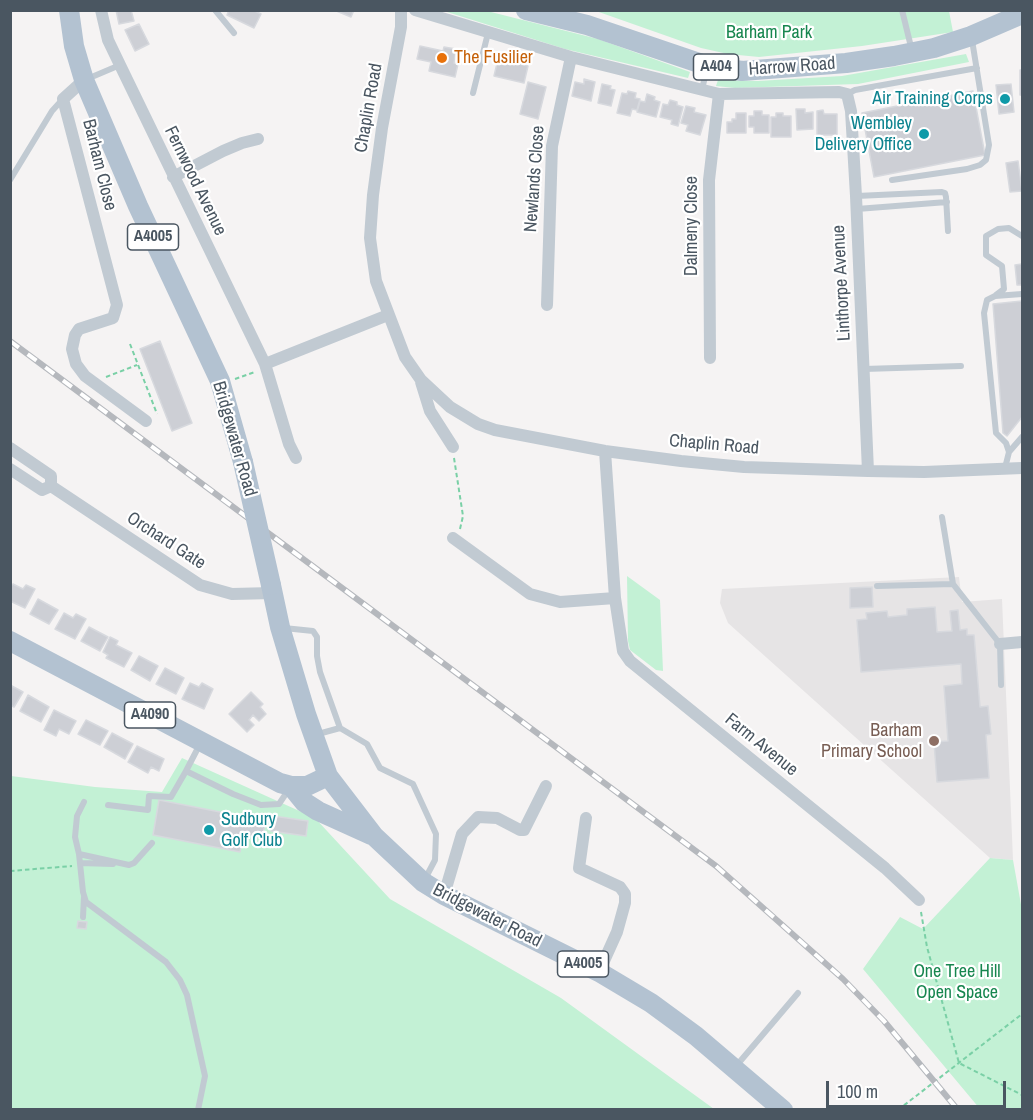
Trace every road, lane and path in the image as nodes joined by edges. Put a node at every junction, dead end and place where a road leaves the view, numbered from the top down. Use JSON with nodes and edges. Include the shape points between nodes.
{"nodes":[{"id":1,"x":69,"y":10,"type":"edge"},
{"id":2,"x":101,"y":10,"type":"edge"},
{"id":3,"x":215,"y":10,"type":"edge"},
{"id":4,"x":401,"y":10,"type":"edge"},
{"id":5,"x":416,"y":10,"type":"edge"},
{"id":6,"x":526,"y":10,"type":"edge"},
{"id":7,"x":902,"y":10,"type":"edge"},
{"id":8,"x":1023,"y":14,"type":"edge"},
{"id":9,"x":234,"y":33,"type":"dead end"},
{"id":10,"x":488,"y":33,"type":"junction"},
{"id":11,"x":971,"y":36,"type":"junction"},
{"id":12,"x":912,"y":52,"type":"junction"},
{"id":13,"x":572,"y":57,"type":"junction"},
{"id":14,"x":120,"y":65,"type":"junction"},
{"id":15,"x":708,"y":66,"type":"junction"},
{"id":16,"x":977,"y":68,"type":"junction"},
{"id":17,"x":84,"y":80,"type":"junction"},
{"id":18,"x":702,"y":89,"type":"junction"},
{"id":19,"x":473,"y":93,"type":"dead end"},
{"id":20,"x":719,"y":94,"type":"junction"},
{"id":21,"x":847,"y":94,"type":"junction"},
{"id":22,"x":63,"y":99,"type":"junction"},
{"id":23,"x":258,"y":140,"type":"dead end"},
{"id":24,"x":174,"y":177,"type":"junction"},
{"id":25,"x":10,"y":180,"type":"edge"},
{"id":26,"x":892,"y":180,"type":"dead end"},
{"id":27,"x":946,"y":202,"type":"junction"},
{"id":28,"x":856,"y":203,"type":"junction"},
{"id":29,"x":948,"y":231,"type":"dead end"},
{"id":30,"x":1023,"y":236,"type":"edge"},
{"id":31,"x":1023,"y":294,"type":"edge"},
{"id":32,"x":995,"y":296,"type":"junction"},
{"id":33,"x":548,"y":305,"type":"dead end"},
{"id":34,"x":388,"y":315,"type":"junction"},
{"id":35,"x":130,"y":344,"type":"dead end"},
{"id":36,"x":710,"y":358,"type":"dead end"},
{"id":37,"x":265,"y":364,"type":"junction"},
{"id":38,"x":138,"y":365,"type":"junction"},
{"id":39,"x":961,"y":366,"type":"dead end"},
{"id":40,"x":864,"y":369,"type":"junction"},
{"id":41,"x":98,"y":380,"type":"dead end"},
{"id":42,"x":421,"y":380,"type":"junction"},
{"id":43,"x":152,"y":419,"type":"joint"},
{"id":44,"x":1023,"y":437,"type":"edge"},
{"id":45,"x":453,"y":447,"type":"joint"},
{"id":46,"x":10,"y":448,"type":"edge"},
{"id":47,"x":605,"y":451,"type":"junction"},
{"id":48,"x":1009,"y":452,"type":"junction"},
{"id":49,"x":296,"y":458,"type":"dead end"},
{"id":50,"x":1005,"y":468,"type":"junction"},
{"id":51,"x":1023,"y":468,"type":"edge"},
{"id":52,"x":10,"y":469,"type":"edge"},
{"id":53,"x":868,"y":471,"type":"junction"},
{"id":54,"x":51,"y":486,"type":"junction"},
{"id":55,"x":942,"y":517,"type":"dead end"},
{"id":56,"x":453,"y":538,"type":"joint"},
{"id":57,"x":953,"y":584,"type":"junction"},
{"id":58,"x":877,"y":586,"type":"dead end"},
{"id":59,"x":272,"y":589,"type":"junction"},
{"id":60,"x":615,"y":598,"type":"junction"},
{"id":61,"x":280,"y":627,"type":"junction"},
{"id":62,"x":10,"y":641,"type":"edge"},
{"id":63,"x":1023,"y":642,"type":"edge"},
{"id":64,"x":1000,"y":644,"type":"junction"},
{"id":65,"x":1001,"y":685,"type":"dead end"},
{"id":66,"x":340,"y":728,"type":"junction"},
{"id":67,"x":314,"y":735,"type":"junction"},
{"id":68,"x":202,"y":742,"type":"junction"},
{"id":69,"x":186,"y":771,"type":"junction"},
{"id":70,"x":328,"y":776,"type":"junction"},
{"id":71,"x":291,"y":786,"type":"junction"},
{"id":72,"x":546,"y":786,"type":"dead end"},
{"id":73,"x":84,"y":802,"type":"dead end"},
{"id":74,"x":108,"y":805,"type":"dead end"},
{"id":75,"x":586,"y":818,"type":"dead end"},
{"id":76,"x":374,"y":836,"type":"junction"},
{"id":77,"x":152,"y":843,"type":"dead end"},
{"id":78,"x":79,"y":854,"type":"junction"},
{"id":79,"x":79,"y":865,"type":"junction"},
{"id":80,"x":129,"y":865,"type":"junction"},
{"id":81,"x":10,"y":871,"type":"edge"},
{"id":82,"x":423,"y":882,"type":"junction"},
{"id":83,"x":444,"y":895,"type":"junction"},
{"id":84,"x":84,"y":897,"type":"junction"},
{"id":85,"x":919,"y":900,"type":"joint"},
{"id":86,"x":83,"y":917,"type":"dead end"},
{"id":87,"x":599,"y":972,"type":"junction"},
{"id":88,"x":798,"y":993,"type":"dead end"},
{"id":89,"x":1023,"y":1014,"type":"edge"},
{"id":90,"x":958,"y":1063,"type":"junction"},
{"id":91,"x":734,"y":1068,"type":"junction"},
{"id":92,"x":1023,"y":1095,"type":"edge"},
{"id":93,"x":198,"y":1110,"type":"edge"},
{"id":94,"x":783,"y":1110,"type":"edge"},
{"id":95,"x":898,"y":1110,"type":"edge"}],
"edges":[{"from":1,"to":17,"type":"main road","name":"Bridgewater Road","number":"A4005"},
{"from":2,"to":14,"type":"street","name":"Fernwood Avenue","via":[[108,40]]},
{"from":3,"to":9,"type":"lane"},
{"from":4,"to":34,"type":"street","name":"Chaplin Road","via":[[370,238],[376,281]]},
{"from":5,"to":10,"type":"street","name":"Harrow Road"},
{"from":6,"to":15,"type":"main road","name":"Harrow Road","number":"A404","via":[[587,25]]},
{"from":7,"to":12,"type":"lane"},
{"from":8,"to":11,"type":"main road","name":"Harrow Road","number":"A404"},
{"from":10,"to":13,"type":"street","name":"Harrow Road"},
{"from":10,"to":19,"type":"lane"},
{"from":11,"to":12,"type":"main road","name":"Harrow Road","number":"A404"},
{"from":11,"to":16,"type":"lane"},
{"from":12,"to":15,"type":"main road","name":"Harrow Road","number":"A404","via":[[795,68],[742,71]]},
{"from":13,"to":18,"type":"street","name":"Harrow Road"},
{"from":13,"to":33,"type":"street","name":"Newlands Close","via":[[552,146]]},
{"from":14,"to":17,"type":"lane"},
{"from":14,"to":24,"type":"street","name":"Fernwood Avenue"},
{"from":15,"to":18,"type":"lane"},
{"from":16,"to":21,"type":"lane"},
{"from":16,"to":26,"type":"lane","via":[[989,145],[986,159],[967,169]]},
{"from":17,"to":22,"type":"street"},
{"from":17,"to":59,"type":"main road","name":"Bridgewater Road","number":"A4005","bridge":true,"via":[[220,381]]},
{"from":18,"to":20,"type":"street","name":"Harrow Road"},
{"from":20,"to":21,"type":"street","name":"Harrow Road"},
{"from":20,"to":36,"type":"street","name":"Dalmeny Close","via":[[709,180]]},
{"from":21,"to":28,"type":"street","name":"Linthorpe Avenue"},
{"from":22,"to":25,"type":"lane"},
{"from":22,"to":43,"type":"street","name":"Barham Close","via":[[117,304],[113,318],[79,329],[72,350],[85,376]]},
{"from":23,"to":24,"type":"street","via":[[222,151]]},
{"from":24,"to":37,"type":"street","name":"Fernwood Avenue"},
{"from":27,"to":28,"type":"lane"},
{"from":27,"to":28,"type":"lane","via":[[942,192]]},
{"from":27,"to":29,"type":"lane"},
{"from":28,"to":40,"type":"street","name":"Linthorpe Avenue"},
{"from":30,"to":32,"type":"lane","via":[[1009,228],[986,236],[986,255],[1002,266],[1004,289]]},
{"from":31,"to":32,"type":"lane"},
{"from":32,"to":48,"type":"lane","via":[[987,300],[984,313],[986,342],[996,433]]},
{"from":34,"to":37,"type":"street"},
{"from":34,"to":42,"type":"street","name":"Chaplin Road","via":[[405,357]]},
{"from":35,"to":38,"type":"path"},
{"from":37,"to":49,"type":"street","name":"Fernwood Avenue"},
{"from":38,"to":41,"type":"path"},
{"from":38,"to":43,"type":"path"},
{"from":39,"to":40,"type":"lane"},
{"from":40,"to":53,"type":"street","name":"Linthorpe Avenue"},
{"from":42,"to":45,"type":"street","name":"Chaplin Road","via":[[430,411]]},
{"from":42,"to":47,"type":"street","name":"Chaplin Road","via":[[450,407],[478,424]]},
{"from":44,"to":48,"type":"lane"},
{"from":45,"to":56,"type":"path","via":[[463,516]]},
{"from":46,"to":54,"type":"street","name":"Orchard Gate","via":[[51,476]]},
{"from":47,"to":53,"type":"street","name":"Chaplin Road","via":[[744,467]]},
{"from":47,"to":60,"type":"street","name":"Farm Avenue"},
{"from":48,"to":50,"type":"lane"},
{"from":50,"to":51,"type":"street","name":"Chaplin Road"},
{"from":50,"to":53,"type":"street","name":"Chaplin Road"},
{"from":52,"to":54,"type":"street","name":"Orchard Gate","via":[[42,490]]},
{"from":54,"to":59,"type":"street","name":"Orchard Gate","via":[[200,585],[232,594]]},
{"from":55,"to":57,"type":"lane"},
{"from":56,"to":60,"type":"street","via":[[530,594],[560,602]]},
{"from":57,"to":58,"type":"lane"},
{"from":57,"to":64,"type":"lane"},
{"from":59,"to":61,"type":"main road","name":"Bridgewater Road","number":"A4005"},
{"from":60,"to":85,"type":"street","name":"Farm Avenue","via":[[623,651],[630,661]]},
{"from":61,"to":66,"type":"lane","via":[[313,631],[317,637],[320,672]]},
{"from":61,"to":67,"type":"main road","name":"Bridgewater Road","number":"A4005"},
{"from":62,"to":68,"type":"main road","number":"A4090"},
{"from":63,"to":64,"type":"street"},
{"from":64,"to":65,"type":"lane"},
{"from":66,"to":67,"type":"lane"},
{"from":66,"to":82,"type":"lane","via":[[367,744],[380,768],[413,784],[436,834],[435,860]]},
{"from":67,"to":70,"type":"main road","name":"Bridgewater Road","number":"A4005"},
{"from":68,"to":69,"type":"lane"},
{"from":68,"to":71,"type":"main road","number":"A4090"},
{"from":69,"to":71,"type":"lane","via":[[261,805],[279,804]]},
{"from":69,"to":74,"type":"lane","via":[[171,797],[149,796],[148,810]]},
{"from":70,"to":71,"type":"main road","via":[[307,786]]},
{"from":70,"to":76,"type":"main road","name":"Bridgewater Road","number":"A4005"},
{"from":71,"to":76,"type":"main road","name":"Bridgewater Road","number":"A4005","via":[[318,811]]},
{"from":72,"to":83,"type":"street","via":[[524,830],[496,818],[478,817],[462,834]]},
{"from":73,"to":78,"type":"lane","via":[[77,816],[75,837]]},
{"from":75,"to":87,"type":"street","via":[[579,868],[621,887],[625,894],[617,932]]},
{"from":76,"to":82,"type":"main road","name":"Bridgewater Road","number":"A4005"},
{"from":77,"to":80,"type":"lane"},
{"from":78,"to":79,"type":"lane"},
{"from":78,"to":80,"type":"lane"},
{"from":79,"to":80,"type":"lane"},
{"from":79,"to":81,"type":"path"},
{"from":79,"to":84,"type":"lane"},
{"from":82,"to":83,"type":"main road","name":"Bridgewater Road","number":"A4005"},
{"from":83,"to":87,"type":"main road","name":"Bridgewater Road","number":"A4005"},
{"from":84,"to":86,"type":"lane"},
{"from":84,"to":93,"type":"lane","via":[[94,910],[166,962],[180,980],[187,995],[204,1076]]},
{"from":85,"to":90,"type":"path","via":[[927,947]]},
{"from":87,"to":91,"type":"main road","name":"Bridgewater Road","number":"A4005","via":[[651,1003]]},
{"from":88,"to":91,"type":"lane"},
{"from":89,"to":90,"type":"path"},
{"from":90,"to":92,"type":"path"},
{"from":90,"to":95,"type":"path"},
{"from":91,"to":94,"type":"main road","name":"Bridgewater Road","number":"A4005"}]}
